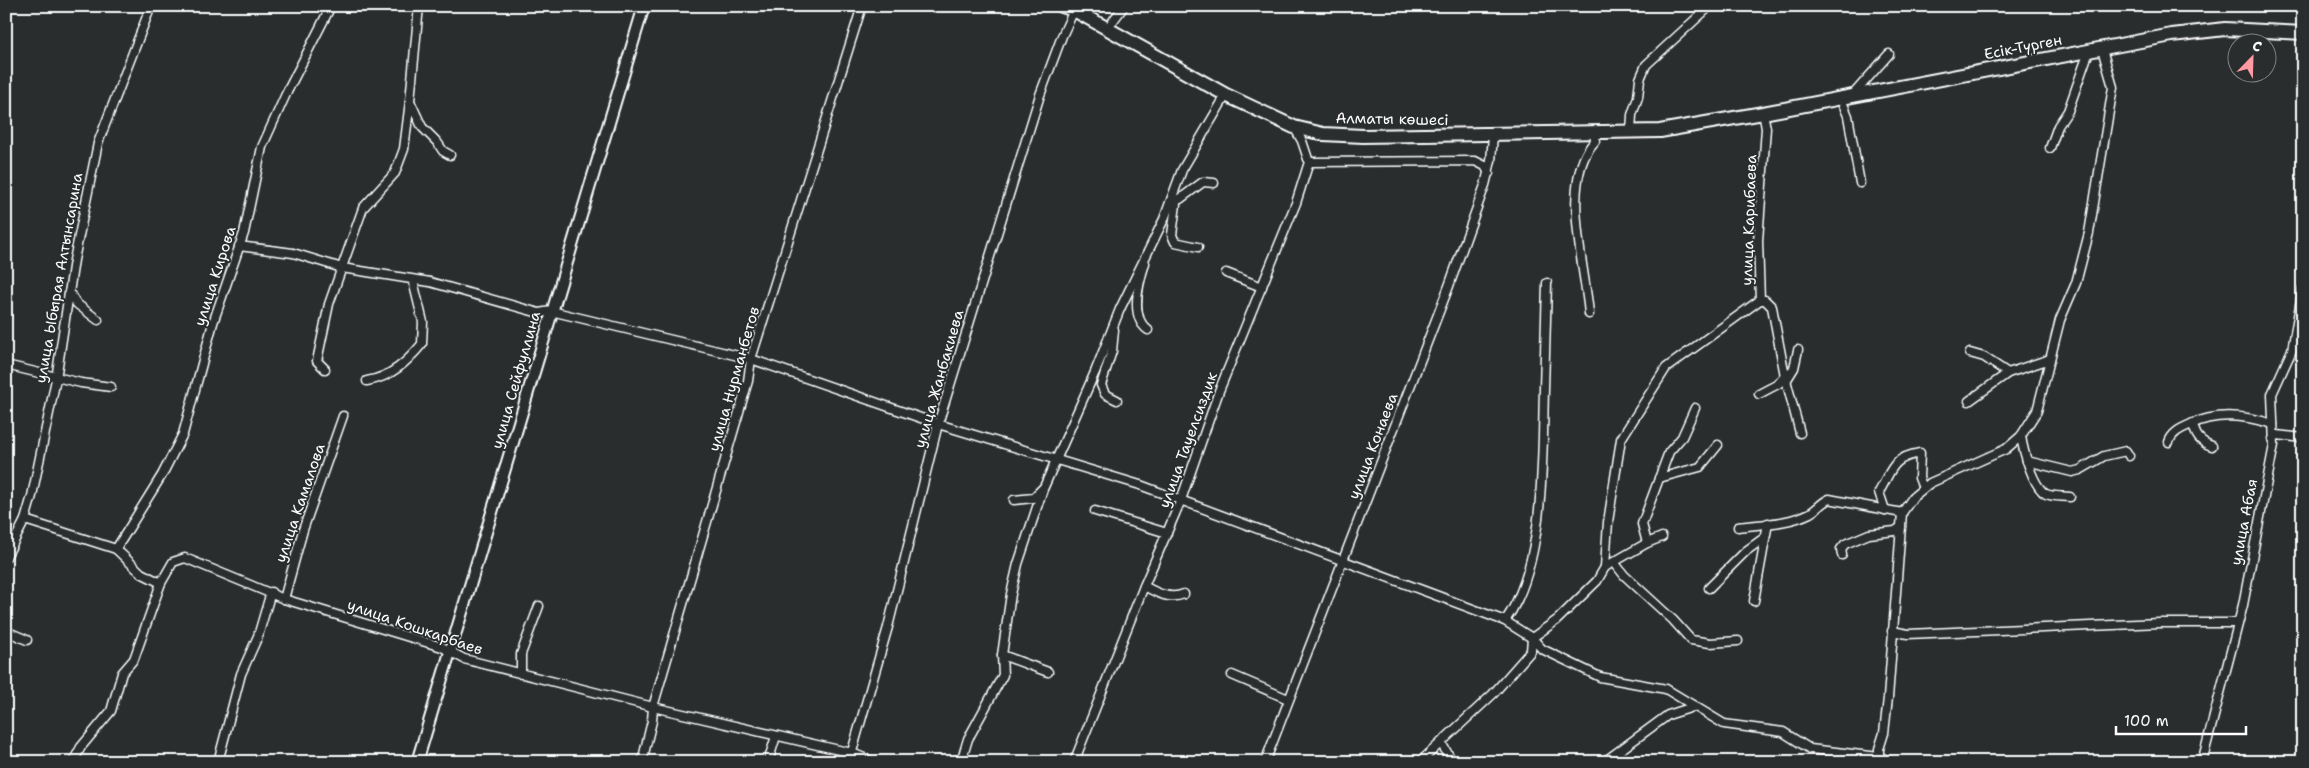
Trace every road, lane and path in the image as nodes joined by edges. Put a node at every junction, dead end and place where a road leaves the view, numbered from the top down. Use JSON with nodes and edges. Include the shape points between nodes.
{"nodes":[{"id":1,"x":151,"y":6,"type":"edge"},
{"id":2,"x":331,"y":6,"type":"edge"},
{"id":3,"x":419,"y":6,"type":"edge"},
{"id":4,"x":644,"y":6,"type":"edge"},
{"id":5,"x":862,"y":6,"type":"edge"},
{"id":6,"x":1124,"y":6,"type":"edge"},
{"id":7,"x":1710,"y":6,"type":"edge"},
{"id":8,"x":1070,"y":8,"type":"edge"},
{"id":9,"x":1107,"y":29,"type":"junction"},
{"id":10,"x":2303,"y":33,"type":"edge"},
{"id":11,"x":2095,"y":50,"type":"junction"},
{"id":12,"x":1889,"y":54,"type":"dead end"},
{"id":13,"x":1226,"y":95,"type":"junction"},
{"id":14,"x":1846,"y":98,"type":"junction"},
{"id":15,"x":410,"y":101,"type":"junction"},
{"id":16,"x":1757,"y":114,"type":"junction"},
{"id":17,"x":1294,"y":127,"type":"junction"},
{"id":18,"x":1631,"y":132,"type":"junction"},
{"id":19,"x":1595,"y":133,"type":"junction"},
{"id":20,"x":1493,"y":135,"type":"junction"},
{"id":21,"x":2050,"y":148,"type":"dead end"},
{"id":22,"x":450,"y":155,"type":"dead end"},
{"id":23,"x":1309,"y":162,"type":"junction"},
{"id":24,"x":1488,"y":172,"type":"junction"},
{"id":25,"x":1214,"y":183,"type":"dead end"},
{"id":26,"x":1860,"y":183,"type":"dead end"},
{"id":27,"x":1172,"y":201,"type":"junction"},
{"id":28,"x":239,"y":246,"type":"junction"},
{"id":29,"x":1198,"y":246,"type":"dead end"},
{"id":30,"x":1148,"y":251,"type":"junction"},
{"id":31,"x":342,"y":268,"type":"junction"},
{"id":32,"x":1226,"y":273,"type":"dead end"},
{"id":33,"x":413,"y":281,"type":"junction"},
{"id":34,"x":1547,"y":283,"type":"dead end"},
{"id":35,"x":1262,"y":287,"type":"junction"},
{"id":36,"x":2303,"y":288,"type":"edge"},
{"id":37,"x":69,"y":292,"type":"junction"},
{"id":38,"x":1760,"y":300,"type":"junction"},
{"id":39,"x":551,"y":311,"type":"junction"},
{"id":40,"x":1589,"y":314,"type":"dead end"},
{"id":41,"x":98,"y":320,"type":"dead end"},
{"id":42,"x":1114,"y":323,"type":"junction"},
{"id":43,"x":1148,"y":330,"type":"dead end"},
{"id":44,"x":1798,"y":350,"type":"dead end"},
{"id":45,"x":1970,"y":352,"type":"dead end"},
{"id":46,"x":752,"y":359,"type":"junction"},
{"id":47,"x":2050,"y":359,"type":"junction"},
{"id":48,"x":6,"y":365,"type":"edge"},
{"id":49,"x":325,"y":369,"type":"dead end"},
{"id":50,"x":2008,"y":373,"type":"junction"},
{"id":51,"x":56,"y":376,"type":"junction"},
{"id":52,"x":1786,"y":378,"type":"junction"},
{"id":53,"x":368,"y":381,"type":"dead end"},
{"id":54,"x":112,"y":387,"type":"dead end"},
{"id":55,"x":1759,"y":394,"type":"dead end"},
{"id":56,"x":1117,"y":400,"type":"dead end"},
{"id":57,"x":1969,"y":402,"type":"dead end"},
{"id":58,"x":1695,"y":408,"type":"dead end"},
{"id":59,"x":343,"y":416,"type":"dead end"},
{"id":60,"x":2193,"y":423,"type":"junction"},
{"id":61,"x":938,"y":424,"type":"junction"},
{"id":62,"x":2273,"y":424,"type":"junction"},
{"id":63,"x":1800,"y":434,"type":"dead end"},
{"id":64,"x":2021,"y":436,"type":"junction"},
{"id":65,"x":2303,"y":438,"type":"edge"},
{"id":66,"x":2273,"y":439,"type":"junction"},
{"id":67,"x":2169,"y":442,"type":"dead end"},
{"id":68,"x":1718,"y":445,"type":"dead end"},
{"id":69,"x":2212,"y":446,"type":"dead end"},
{"id":70,"x":2129,"y":456,"type":"dead end"},
{"id":71,"x":1057,"y":460,"type":"junction"},
{"id":72,"x":2027,"y":461,"type":"junction"},
{"id":73,"x":1659,"y":478,"type":"junction"},
{"id":74,"x":1044,"y":486,"type":"junction"},
{"id":75,"x":1923,"y":488,"type":"junction"},
{"id":76,"x":2070,"y":497,"type":"dead end"},
{"id":77,"x":1014,"y":500,"type":"dead end"},
{"id":78,"x":1181,"y":500,"type":"junction"},
{"id":79,"x":1095,"y":510,"type":"dead end"},
{"id":80,"x":1885,"y":510,"type":"junction"},
{"id":81,"x":1902,"y":513,"type":"junction"},
{"id":82,"x":24,"y":520,"type":"junction"},
{"id":83,"x":1768,"y":523,"type":"junction"},
{"id":84,"x":1738,"y":526,"type":"dead end"},
{"id":85,"x":1901,"y":527,"type":"junction"},
{"id":86,"x":1167,"y":533,"type":"junction"},
{"id":87,"x":1662,"y":537,"type":"dead end"},
{"id":88,"x":1764,"y":538,"type":"junction"},
{"id":89,"x":1647,"y":543,"type":"junction"},
{"id":90,"x":116,"y":550,"type":"junction"},
{"id":91,"x":1842,"y":555,"type":"dead end"},
{"id":92,"x":6,"y":557,"type":"edge"},
{"id":93,"x":1343,"y":561,"type":"junction"},
{"id":94,"x":1614,"y":562,"type":"junction"},
{"id":95,"x":1606,"y":567,"type":"junction"},
{"id":96,"x":161,"y":583,"type":"junction"},
{"id":97,"x":1144,"y":586,"type":"junction"},
{"id":98,"x":1709,"y":588,"type":"dead end"},
{"id":99,"x":272,"y":592,"type":"junction"},
{"id":100,"x":1184,"y":594,"type":"dead end"},
{"id":101,"x":284,"y":599,"type":"junction"},
{"id":102,"x":1754,"y":601,"type":"dead end"},
{"id":103,"x":538,"y":606,"type":"dead end"},
{"id":104,"x":1505,"y":621,"type":"junction"},
{"id":105,"x":2237,"y":623,"type":"junction"},
{"id":106,"x":6,"y":631,"type":"edge"},
{"id":107,"x":1892,"y":631,"type":"junction"},
{"id":108,"x":1532,"y":638,"type":"junction"},
{"id":109,"x":27,"y":640,"type":"dead end"},
{"id":110,"x":1738,"y":641,"type":"dead end"},
{"id":111,"x":451,"y":654,"type":"junction"},
{"id":112,"x":1002,"y":655,"type":"junction"},
{"id":113,"x":1048,"y":672,"type":"dead end"},
{"id":114,"x":521,"y":674,"type":"junction"},
{"id":115,"x":1232,"y":675,"type":"dead end"},
{"id":116,"x":1288,"y":699,"type":"junction"},
{"id":117,"x":653,"y":707,"type":"junction"},
{"id":118,"x":1693,"y":707,"type":"junction"},
{"id":119,"x":776,"y":736,"type":"junction"},
{"id":120,"x":1441,"y":743,"type":"junction"},
{"id":121,"x":852,"y":754,"type":"junction"},
{"id":122,"x":1879,"y":757,"type":"junction"},
{"id":123,"x":73,"y":762,"type":"edge"},
{"id":124,"x":218,"y":762,"type":"edge"},
{"id":125,"x":417,"y":762,"type":"edge"},
{"id":126,"x":642,"y":762,"type":"edge"},
{"id":127,"x":768,"y":762,"type":"edge"},
{"id":128,"x":849,"y":762,"type":"edge"},
{"id":129,"x":874,"y":762,"type":"edge"},
{"id":130,"x":961,"y":762,"type":"edge"},
{"id":131,"x":1074,"y":762,"type":"edge"},
{"id":132,"x":1265,"y":762,"type":"edge"},
{"id":133,"x":1420,"y":762,"type":"edge"},
{"id":134,"x":1453,"y":762,"type":"edge"},
{"id":135,"x":1604,"y":762,"type":"edge"},
{"id":136,"x":1893,"y":762,"type":"edge"},
{"id":137,"x":2202,"y":762,"type":"edge"}],
"edges":[{"from":1,"to":37,"type":"street","name":"улица Ыбырая Алтынсарина","via":[[98,143]]},
{"from":2,"to":28,"type":"street","name":"улица Кирова","via":[[262,147]]},
{"from":3,"to":15,"type":"street"},
{"from":4,"to":39,"type":"street","name":"улица Сейфуллина"},
{"from":5,"to":46,"type":"street","name":"улица Нурманбетов"},
{"from":6,"to":9,"type":"street"},
{"from":7,"to":18,"type":"street","via":[[1646,65],[1640,79]]},
{"from":8,"to":9,"type":"main road","name":"Алматы көшесі"},
{"from":8,"to":61,"type":"street","name":"улица Жанбакиева"},
{"from":9,"to":13,"type":"main road","name":"Алматы көшесі"},
{"from":10,"to":11,"type":"main road","name":"Есік-Түрген","via":[[2225,29],[2172,35]]},
{"from":11,"to":14,"type":"main road","name":"Есік-Түрген"},
{"from":11,"to":21,"type":"street"},
{"from":11,"to":47,"type":"street","via":[[2113,87],[2110,114],[2083,258],[2060,320]]},
{"from":12,"to":14,"type":"street"},
{"from":13,"to":17,"type":"main road","name":"Алматы көшесі"},
{"from":13,"to":27,"type":"street","via":[[1182,170]]},
{"from":14,"to":16,"type":"main road","name":"Есік-Түрген"},
{"from":14,"to":26,"type":"street"},
{"from":15,"to":22,"type":"street","via":[[422,127]]},
{"from":15,"to":31,"type":"street","via":[[404,149],[395,173],[363,208]]},
{"from":16,"to":18,"type":"main road","name":"Алматы көшесі","via":[[1660,131]]},
{"from":16,"to":38,"type":"street","name":"улица Карибаева","via":[[1766,128],[1758,241]]},
{"from":17,"to":20,"type":"main road","name":"Алматы көшесі","via":[[1323,134],[1363,136]]},
{"from":17,"to":23,"type":"street"},
{"from":18,"to":19,"type":"main road","name":"Алматы көшесі"},
{"from":19,"to":20,"type":"main road","name":"Алматы көшесі"},
{"from":19,"to":40,"type":"street","via":[[1595,141],[1581,163],[1577,186],[1576,219]]},
{"from":20,"to":24,"type":"street","name":"улица Конаева"},
{"from":23,"to":24,"type":"street","via":[[1475,161],[1486,166]]},
{"from":23,"to":35,"type":"street","name":"улица Тауелсиздик"},
{"from":24,"to":93,"type":"street","name":"улица Конаева","via":[[1446,294]]},
{"from":25,"to":27,"type":"street","via":[[1203,182]]},
{"from":27,"to":29,"type":"street","via":[[1176,204],[1172,235],[1175,242]]},
{"from":27,"to":30,"type":"street"},
{"from":28,"to":31,"type":"street","via":[[294,253]]},
{"from":28,"to":90,"type":"street","name":"улица Кирова","via":[[183,434]]},
{"from":30,"to":42,"type":"street"},
{"from":30,"to":43,"type":"street","via":[[1137,316]]},
{"from":31,"to":33,"type":"street"},
{"from":31,"to":49,"type":"street","via":[[329,304],[318,362]]},
{"from":32,"to":35,"type":"street"},
{"from":33,"to":39,"type":"street","via":[[430,282],[539,313]]},
{"from":33,"to":53,"type":"street","via":[[423,322],[422,344],[398,368],[383,378]]},
{"from":34,"to":104,"type":"street","via":[[1539,518],[1529,564],[1514,609]]},
{"from":35,"to":78,"type":"street","name":"улица Тауелсиздик","via":[[1219,391]]},
{"from":36,"to":62,"type":"street","name":"улица Абая","via":[[2292,350],[2272,394]]},
{"from":37,"to":41,"type":"street","via":[[77,304]]},
{"from":37,"to":51,"type":"street","name":"улица Ыбырая Алтынсарина"},
{"from":38,"to":52,"type":"street","via":[[1765,300],[1772,307]]},
{"from":38,"to":95,"type":"street","name":"улица Карибаева","via":[[1666,368],[1621,439],[1608,522]]},
{"from":39,"to":46,"type":"street"},
{"from":39,"to":111,"type":"street","name":"улица Сейфуллина"},
{"from":42,"to":56,"type":"street","via":[[1112,351],[1101,385],[1105,394]]},
{"from":42,"to":71,"type":"street"},
{"from":44,"to":52,"type":"street","via":[[1794,368]]},
{"from":45,"to":50,"type":"street"},
{"from":46,"to":61,"type":"street"},
{"from":46,"to":117,"type":"street","name":"улица Нурманбетов"},
{"from":47,"to":50,"type":"street"},
{"from":47,"to":64,"type":"street","via":[[2037,411]]},
{"from":48,"to":51,"type":"street"},
{"from":50,"to":57,"type":"street"},
{"from":51,"to":54,"type":"street"},
{"from":51,"to":82,"type":"street","name":"улица Ыбырая Алтынсарина","via":[[32,496]]},
{"from":52,"to":55,"type":"street"},
{"from":52,"to":63,"type":"street"},
{"from":58,"to":73,"type":"street","via":[[1682,437],[1669,452]]},
{"from":59,"to":101,"type":"street","name":"улица Камалова","via":[[303,530]]},
{"from":60,"to":62,"type":"street","via":[[2216,415],[2250,417]]},
{"from":60,"to":67,"type":"street","via":[[2177,431]]},
{"from":60,"to":69,"type":"street","via":[[2194,433],[2202,443]]},
{"from":61,"to":71,"type":"street"},
{"from":61,"to":121,"type":"street","name":"улица Жанбакиева","via":[[888,627]]},
{"from":62,"to":66,"type":"street","name":"улица Абая"},
{"from":64,"to":72,"type":"street"},
{"from":64,"to":75,"type":"street","via":[[2006,449]]},
{"from":65,"to":66,"type":"street","via":[[2277,435]]},
{"from":66,"to":105,"type":"street","name":"улица Абая"},
{"from":68,"to":73,"type":"street","via":[[1700,467]]},
{"from":70,"to":72,"type":"street","via":[[2126,451],[2116,452],[2072,472]]},
{"from":71,"to":74,"type":"street"},
{"from":71,"to":78,"type":"street"},
{"from":72,"to":76,"type":"street","via":[[2040,489],[2047,494]]},
{"from":73,"to":89,"type":"street","via":[[1642,524]]},
{"from":74,"to":77,"type":"street","via":[[1033,498]]},
{"from":74,"to":112,"type":"street","via":[[1010,594]]},
{"from":75,"to":80,"type":"street","via":[[1919,478],[1920,453],[1908,455],[1894,463],[1879,492]]},
{"from":75,"to":81,"type":"street","via":[[1913,496]]},
{"from":78,"to":86,"type":"street","name":"улица Тауелсиздик"},
{"from":78,"to":93,"type":"street"},
{"from":79,"to":86,"type":"street"},
{"from":80,"to":81,"type":"street"},
{"from":80,"to":83,"type":"street","via":[[1829,499],[1812,512]]},
{"from":81,"to":85,"type":"street"},
{"from":82,"to":90,"type":"street"},
{"from":82,"to":92,"type":"street","name":"улица Ыбырая Алтынсарина"},
{"from":83,"to":84,"type":"street"},
{"from":83,"to":88,"type":"street"},
{"from":85,"to":91,"type":"street","via":[[1869,534],[1845,544],[1841,549]]},
{"from":85,"to":107,"type":"street"},
{"from":86,"to":97,"type":"street","name":"улица Тауелсиздик"},
{"from":87,"to":89,"type":"street"},
{"from":88,"to":98,"type":"street"},
{"from":88,"to":102,"type":"street"},
{"from":89,"to":94,"type":"street"},
{"from":90,"to":96,"type":"street","via":[[141,573]]},
{"from":93,"to":104,"type":"street"},
{"from":93,"to":116,"type":"street","name":"улица Конаева"},
{"from":94,"to":95,"type":"street"},
{"from":94,"to":110,"type":"street","via":[[1691,640],[1710,643]]},
{"from":95,"to":108,"type":"street","via":[[1597,581]]},
{"from":96,"to":99,"type":"street","name":"улица Кошкарбаев","via":[[173,562],[185,558]]},
{"from":96,"to":123,"type":"street","name":"улица Кошкарбаев","via":[[134,659],[122,673],[111,712],[81,747]]},
{"from":97,"to":100,"type":"street","via":[[1165,596]]},
{"from":97,"to":131,"type":"street","name":"улица Тауелсиздик"},
{"from":99,"to":101,"type":"street","name":"улица Кошкарбаев"},
{"from":99,"to":124,"type":"street","via":[[241,674]]},
{"from":101,"to":111,"type":"street","name":"улица Кошкарбаев","via":[[442,647]]},
{"from":103,"to":114,"type":"street","via":[[521,654]]},
{"from":104,"to":108,"type":"street"},
{"from":105,"to":107,"type":"street","via":[[2160,623],[1908,634]]},
{"from":105,"to":137,"type":"street","name":"улица Абая"},
{"from":106,"to":109,"type":"street"},
{"from":107,"to":122,"type":"street","via":[[1888,698]]},
{"from":108,"to":118,"type":"street","via":[[1542,649],[1600,677],[1666,689]]},
{"from":108,"to":120,"type":"street","via":[[1531,651],[1493,694]]},
{"from":111,"to":114,"type":"street","name":"улица Кошкарбаев"},
{"from":111,"to":125,"type":"street","name":"улица Сейфуллина"},
{"from":112,"to":113,"type":"street"},
{"from":112,"to":130,"type":"street","via":[[1003,675],[968,739]]},
{"from":114,"to":117,"type":"street","name":"улица Кошкарбаев"},
{"from":115,"to":116,"type":"street"},
{"from":116,"to":132,"type":"street","name":"улица Конаева"},
{"from":117,"to":119,"type":"street","name":"улица Кошкарбаев"},
{"from":117,"to":126,"type":"street","name":"улица Нурманбетов"},
{"from":118,"to":122,"type":"street","via":[[1724,724],[1783,732],[1810,749]]},
{"from":118,"to":135,"type":"street","via":[[1668,715]]},
{"from":119,"to":121,"type":"street","name":"улица Кошкарбаев"},
{"from":119,"to":127,"type":"street"},
{"from":120,"to":133,"type":"street"},
{"from":120,"to":134,"type":"street"},
{"from":121,"to":128,"type":"street","name":"улица Жанбакиева"},
{"from":121,"to":129,"type":"street","name":"улица Кошкарбаев"},
{"from":122,"to":136,"type":"street"}]}
